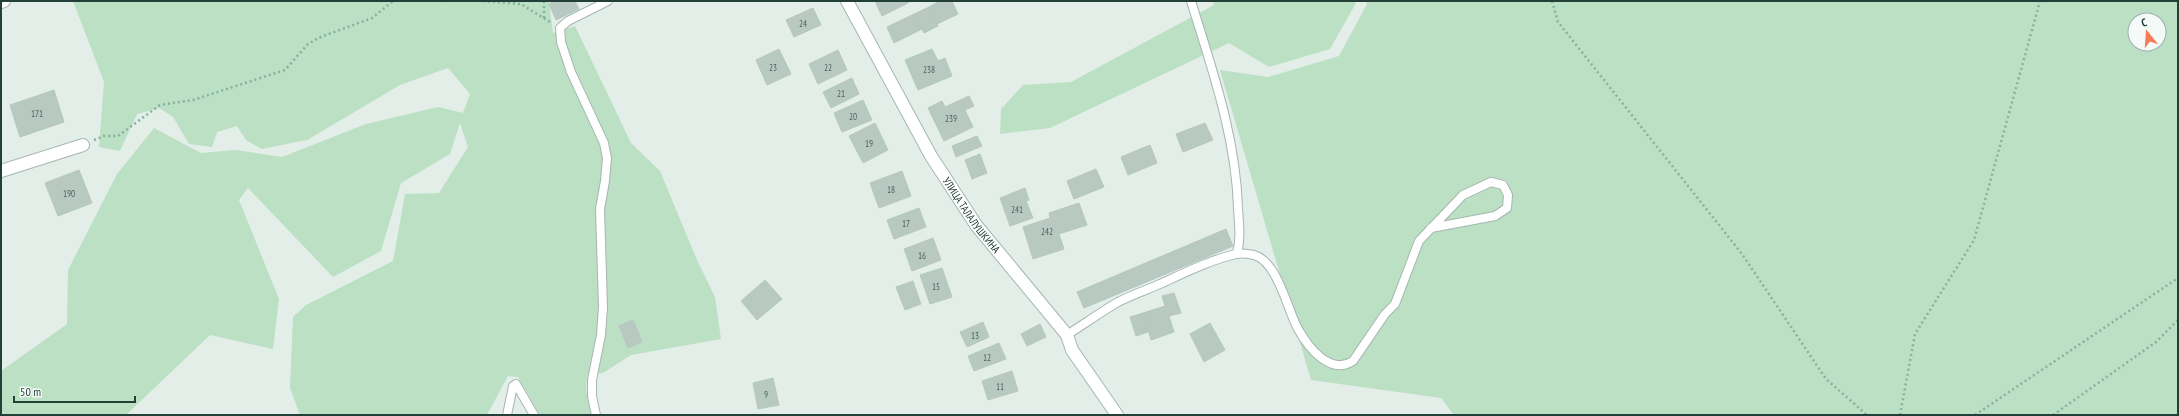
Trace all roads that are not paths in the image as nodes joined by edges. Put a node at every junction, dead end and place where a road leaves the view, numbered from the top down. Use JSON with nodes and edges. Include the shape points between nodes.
{"nodes":[{"id":1,"x":4,"y":1,"type":"edge"},
{"id":2,"x":608,"y":1,"type":"edge"},
{"id":3,"x":848,"y":1,"type":"edge"},
{"id":4,"x":1190,"y":1,"type":"edge"},
{"id":5,"x":1,"y":2,"type":"edge"},
{"id":6,"x":83,"y":145,"type":"road end"},
{"id":7,"x":1,"y":172,"type":"edge"},
{"id":8,"x":1431,"y":228,"type":"junction"},
{"id":9,"x":1238,"y":254,"type":"junction"},
{"id":10,"x":1067,"y":335,"type":"junction"},
{"id":11,"x":507,"y":415,"type":"edge"},
{"id":12,"x":534,"y":415,"type":"edge"},
{"id":13,"x":596,"y":415,"type":"edge"},
{"id":14,"x":1117,"y":415,"type":"edge"}],
"edges":[{"from":1,"to":5,"type":"street"},
{"from":2,"to":13,"type":"lane","via":[[568,21],[560,28],[561,42],[571,72],[604,143],[607,158],[600,209],[603,307],[601,335],[592,380]]},
{"from":3,"to":10,"type":"street","name":"УЛИЦА ТАЛАЛУШКИНА","via":[[931,156],[976,226]]},
{"from":4,"to":9,"type":"lane","via":[[1216,77],[1231,145],[1238,188],[1241,237]]},
{"from":6,"to":7,"type":"street"},
{"from":8,"to":8,"type":"lane","via":[[1463,195],[1492,182],[1503,185],[1508,196],[1507,208],[1495,216]]},
{"from":8,"to":9,"type":"lane","via":[[1420,241],[1394,304],[1353,361],[1338,366],[1316,354],[1298,329],[1268,265],[1255,255]]},
{"from":9,"to":10,"type":"lane","via":[[1193,269],[1118,302]]},
{"from":10,"to":14,"type":"street","name":"УЛИЦА ТАЛАЛУШКИНА","via":[[1072,350]]},
{"from":11,"to":12,"type":"lane","via":[[513,386],[516,384]]}]}
